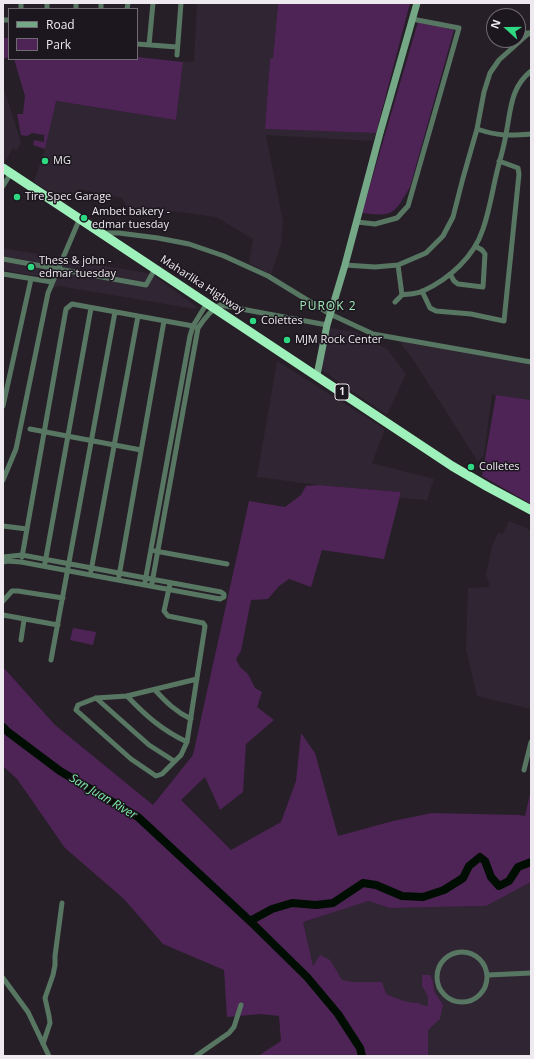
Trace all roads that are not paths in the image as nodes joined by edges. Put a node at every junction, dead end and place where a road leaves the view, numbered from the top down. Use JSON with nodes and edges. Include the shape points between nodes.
{"nodes":[{"id":1,"x":153,"y":3,"type":"edge"},
{"id":2,"x":181,"y":3,"type":"edge"},
{"id":3,"x":417,"y":3,"type":"edge"},
{"id":4,"x":412,"y":19,"type":"junction"},
{"id":5,"x":530,"y":34,"type":"edge"},
{"id":6,"x":138,"y":44,"type":"edge"},
{"id":7,"x":149,"y":45,"type":"junction"},
{"id":8,"x":177,"y":47,"type":"junction"},
{"id":9,"x":177,"y":55,"type":"dead end"},
{"id":10,"x":531,"y":71,"type":"edge"},
{"id":11,"x":477,"y":129,"type":"junction"},
{"id":12,"x":531,"y":134,"type":"edge"},
{"id":13,"x":506,"y":136,"type":"junction"},
{"id":14,"x":499,"y":161,"type":"junction"},
{"id":15,"x":3,"y":168,"type":"edge"},
{"id":16,"x":11,"y":173,"type":"junction"},
{"id":17,"x":3,"y":186,"type":"edge"},
{"id":18,"x":80,"y":218,"type":"junction"},
{"id":19,"x":357,"y":222,"type":"junction"},
{"id":20,"x":102,"y":233,"type":"junction"},
{"id":21,"x":475,"y":246,"type":"junction"},
{"id":22,"x":3,"y":259,"type":"edge"},
{"id":23,"x":345,"y":265,"type":"junction"},
{"id":24,"x":398,"y":265,"type":"junction"},
{"id":25,"x":57,"y":268,"type":"junction"},
{"id":26,"x":155,"y":269,"type":"junction"},
{"id":27,"x":450,"y":274,"type":"junction"},
{"id":28,"x":3,"y":275,"type":"edge"},
{"id":29,"x":31,"y":279,"type":"junction"},
{"id":30,"x":52,"y":282,"type":"junction"},
{"id":31,"x":422,"y":291,"type":"junction"},
{"id":32,"x":402,"y":295,"type":"junction"},
{"id":33,"x":395,"y":302,"type":"dead end"},
{"id":34,"x":211,"y":305,"type":"junction"},
{"id":35,"x":91,"y":308,"type":"junction"},
{"id":36,"x":115,"y":312,"type":"junction"},
{"id":37,"x":330,"y":314,"type":"junction"},
{"id":38,"x":138,"y":316,"type":"junction"},
{"id":39,"x":164,"y":321,"type":"junction"},
{"id":40,"x":327,"y":325,"type":"junction"},
{"id":41,"x":196,"y":327,"type":"junction"},
{"id":42,"x":531,"y":362,"type":"edge"},
{"id":43,"x":317,"y":375,"type":"junction"},
{"id":44,"x":3,"y":406,"type":"edge"},
{"id":45,"x":30,"y":429,"type":"dead end"},
{"id":46,"x":44,"y":431,"type":"junction"},
{"id":47,"x":68,"y":436,"type":"junction"},
{"id":48,"x":91,"y":440,"type":"junction"},
{"id":49,"x":114,"y":444,"type":"junction"},
{"id":50,"x":141,"y":450,"type":"junction"},
{"id":51,"x":3,"y":480,"type":"edge"},
{"id":52,"x":531,"y":510,"type":"edge"},
{"id":53,"x":3,"y":526,"type":"edge"},
{"id":54,"x":27,"y":529,"type":"junction"},
{"id":55,"x":155,"y":551,"type":"junction"},
{"id":56,"x":22,"y":555,"type":"junction"},
{"id":57,"x":3,"y":556,"type":"edge"},
{"id":58,"x":46,"y":560,"type":"junction"},
{"id":59,"x":3,"y":562,"type":"edge"},
{"id":60,"x":21,"y":562,"type":"junction"},
{"id":61,"x":69,"y":564,"type":"junction"},
{"id":62,"x":227,"y":564,"type":"dead end"},
{"id":63,"x":44,"y":566,"type":"junction"},
{"id":64,"x":91,"y":569,"type":"junction"},
{"id":65,"x":68,"y":571,"type":"junction"},
{"id":66,"x":120,"y":574,"type":"junction"},
{"id":67,"x":90,"y":575,"type":"junction"},
{"id":68,"x":146,"y":579,"type":"junction"},
{"id":69,"x":118,"y":580,"type":"junction"},
{"id":70,"x":152,"y":580,"type":"junction"},
{"id":71,"x":145,"y":585,"type":"junction"},
{"id":72,"x":151,"y":586,"type":"junction"},
{"id":73,"x":169,"y":587,"type":"junction"},
{"id":74,"x":62,"y":598,"type":"junction"},
{"id":75,"x":3,"y":601,"type":"edge"},
{"id":76,"x":3,"y":615,"type":"edge"},
{"id":77,"x":24,"y":620,"type":"junction"},
{"id":78,"x":58,"y":625,"type":"junction"},
{"id":79,"x":22,"y":640,"type":"dead end"},
{"id":80,"x":51,"y":660,"type":"dead end"},
{"id":81,"x":197,"y":679,"type":"junction"},
{"id":82,"x":155,"y":690,"type":"junction"},
{"id":83,"x":127,"y":696,"type":"junction"},
{"id":84,"x":96,"y":698,"type":"junction"},
{"id":85,"x":191,"y":719,"type":"junction"},
{"id":86,"x":187,"y":742,"type":"junction"},
{"id":87,"x":531,"y":742,"type":"edge"},
{"id":88,"x":174,"y":761,"type":"junction"},
{"id":89,"x":524,"y":770,"type":"dead end"},
{"id":90,"x":62,"y":903,"type":"dead end"},
{"id":91,"x":531,"y":973,"type":"edge"},
{"id":92,"x":488,"y":975,"type":"junction"},
{"id":93,"x":3,"y":978,"type":"edge"},
{"id":94,"x":241,"y":1005,"type":"dead end"},
{"id":95,"x":43,"y":1044,"type":"junction"},
{"id":96,"x":50,"y":1056,"type":"edge"},
{"id":97,"x":196,"y":1056,"type":"edge"}],
"edges":[{"from":1,"to":7,"type":"street"},
{"from":2,"to":8,"type":"street"},
{"from":3,"to":4,"type":"street"},
{"from":4,"to":19,"type":"street"},
{"from":4,"to":19,"type":"street","via":[[459,28],[408,206],[397,218],[375,224]]},
{"from":5,"to":11,"type":"street","via":[[499,60],[490,73]]},
{"from":6,"to":7,"type":"street"},
{"from":7,"to":8,"type":"street"},
{"from":8,"to":9,"type":"street"},
{"from":10,"to":13,"type":"street","via":[[519,82],[513,97]]},
{"from":11,"to":13,"type":"street"},
{"from":11,"to":24,"type":"street","via":[[453,217],[443,236],[426,254]]},
{"from":12,"to":13,"type":"street"},
{"from":13,"to":14,"type":"street"},
{"from":14,"to":21,"type":"street","via":[[483,230]]},
{"from":14,"to":31,"type":"street","via":[[518,168],[519,174],[504,321],[432,310]]},
{"from":15,"to":16,"type":"highway","name":"Maharlika Highway","number":"1"},
{"from":16,"to":17,"type":"street"},
{"from":16,"to":18,"type":"highway","name":"Maharlika Highway","number":"1"},
{"from":18,"to":20,"type":"highway","name":"Maharlika Highway","number":"1"},
{"from":18,"to":25,"type":"street"},
{"from":19,"to":23,"type":"street"},
{"from":20,"to":26,"type":"highway","name":"Maharlika Highway","number":"1"},
{"from":20,"to":37,"type":"street","via":[[158,238],[189,244],[224,256],[268,276]]},
{"from":21,"to":27,"type":"street"},
{"from":21,"to":27,"type":"street","via":[[485,254],[483,287],[458,284]]},
{"from":22,"to":25,"type":"street"},
{"from":23,"to":24,"type":"street","via":[[375,268]]},
{"from":23,"to":37,"type":"street"},
{"from":24,"to":32,"type":"street"},
{"from":25,"to":26,"type":"street","via":[[146,285]]},
{"from":25,"to":30,"type":"street"},
{"from":26,"to":34,"type":"highway","name":"Maharlika Highway","number":"1"},
{"from":27,"to":31,"type":"street"},
{"from":28,"to":29,"type":"street"},
{"from":29,"to":30,"type":"street"},
{"from":29,"to":44,"type":"street"},
{"from":30,"to":51,"type":"street","via":[[16,449]]},
{"from":31,"to":32,"type":"street"},
{"from":32,"to":33,"type":"street"},
{"from":34,"to":40,"type":"street","via":[[220,304]]},
{"from":34,"to":41,"type":"street"},
{"from":34,"to":41,"type":"street","via":[[205,318]]},
{"from":34,"to":43,"type":"highway","name":"Maharlika Highway","number":"1"},
{"from":35,"to":36,"type":"street"},
{"from":35,"to":46,"type":"street","via":[[72,304],[66,309]]},
{"from":35,"to":47,"type":"street"},
{"from":36,"to":38,"type":"street"},
{"from":36,"to":48,"type":"street"},
{"from":37,"to":40,"type":"street"},
{"from":37,"to":42,"type":"street","via":[[372,334]]},
{"from":38,"to":39,"type":"street"},
{"from":38,"to":49,"type":"street"},
{"from":39,"to":41,"type":"street"},
{"from":39,"to":50,"type":"street"},
{"from":40,"to":43,"type":"street"},
{"from":41,"to":55,"type":"street","via":[[190,336]]},
{"from":43,"to":52,"type":"highway","name":"Maharlika Highway","number":"1","via":[[452,466]]},
{"from":45,"to":46,"type":"street"},
{"from":46,"to":47,"type":"street"},
{"from":46,"to":54,"type":"street"},
{"from":47,"to":48,"type":"street"},
{"from":47,"to":58,"type":"street"},
{"from":48,"to":49,"type":"street"},
{"from":48,"to":61,"type":"street"},
{"from":49,"to":50,"type":"street"},
{"from":49,"to":64,"type":"street"},
{"from":50,"to":66,"type":"street"},
{"from":53,"to":54,"type":"street"},
{"from":54,"to":56,"type":"street"},
{"from":55,"to":62,"type":"street"},
{"from":55,"to":68,"type":"street"},
{"from":55,"to":70,"type":"street"},
{"from":56,"to":57,"type":"street"},
{"from":56,"to":58,"type":"street"},
{"from":56,"to":60,"type":"street"},
{"from":58,"to":61,"type":"street"},
{"from":58,"to":63,"type":"street"},
{"from":59,"to":60,"type":"street"},
{"from":60,"to":63,"type":"street"},
{"from":61,"to":64,"type":"street"},
{"from":61,"to":65,"type":"street"},
{"from":63,"to":65,"type":"street"},
{"from":64,"to":66,"type":"street"},
{"from":64,"to":67,"type":"street"},
{"from":65,"to":67,"type":"street"},
{"from":65,"to":74,"type":"street"},
{"from":66,"to":68,"type":"street"},
{"from":66,"to":69,"type":"street"},
{"from":67,"to":69,"type":"street"},
{"from":68,"to":70,"type":"street"},
{"from":68,"to":71,"type":"street"},
{"from":69,"to":71,"type":"street"},
{"from":70,"to":72,"type":"street"},
{"from":70,"to":73,"type":"street"},
{"from":71,"to":72,"type":"street"},
{"from":72,"to":73,"type":"street"},
{"from":73,"to":73,"type":"street","via":[[220,599],[224,597],[221,592]]},
{"from":73,"to":81,"type":"street","via":[[164,611],[168,616],[203,623],[205,626]]},
{"from":74,"to":75,"type":"street","via":[[18,591],[10,592]]},
{"from":74,"to":78,"type":"street"},
{"from":76,"to":77,"type":"street"},
{"from":77,"to":78,"type":"street"},
{"from":77,"to":79,"type":"street"},
{"from":78,"to":80,"type":"street"},
{"from":81,"to":82,"type":"street"},
{"from":81,"to":85,"type":"street"},
{"from":82,"to":83,"type":"street"},
{"from":82,"to":85,"type":"street","via":[[168,705]]},
{"from":83,"to":84,"type":"street"},
{"from":83,"to":86,"type":"street","via":[[156,725]]},
{"from":84,"to":88,"type":"street","via":[[149,745]]},
{"from":84,"to":88,"type":"street","via":[[78,705],[76,710],[131,759],[156,776],[162,774]]},
{"from":85,"to":86,"type":"street"},
{"from":86,"to":88,"type":"street","via":[[181,755]]},
{"from":87,"to":89,"type":"street"},
{"from":90,"to":95,"type":"street","via":[[55,965],[45,998],[50,1023]]},
{"from":91,"to":92,"type":"street"},
{"from":92,"to":92,"type":"street","via":[[483,962],[474,954],[456,952],[441,962],[437,971],[437,982],[442,993],[451,1000],[472,1001],[481,994]]},
{"from":93,"to":95,"type":"street","via":[[28,1012]]},
{"from":94,"to":97,"type":"street","via":[[234,1027],[229,1033]]},
{"from":95,"to":96,"type":"street"}]}
